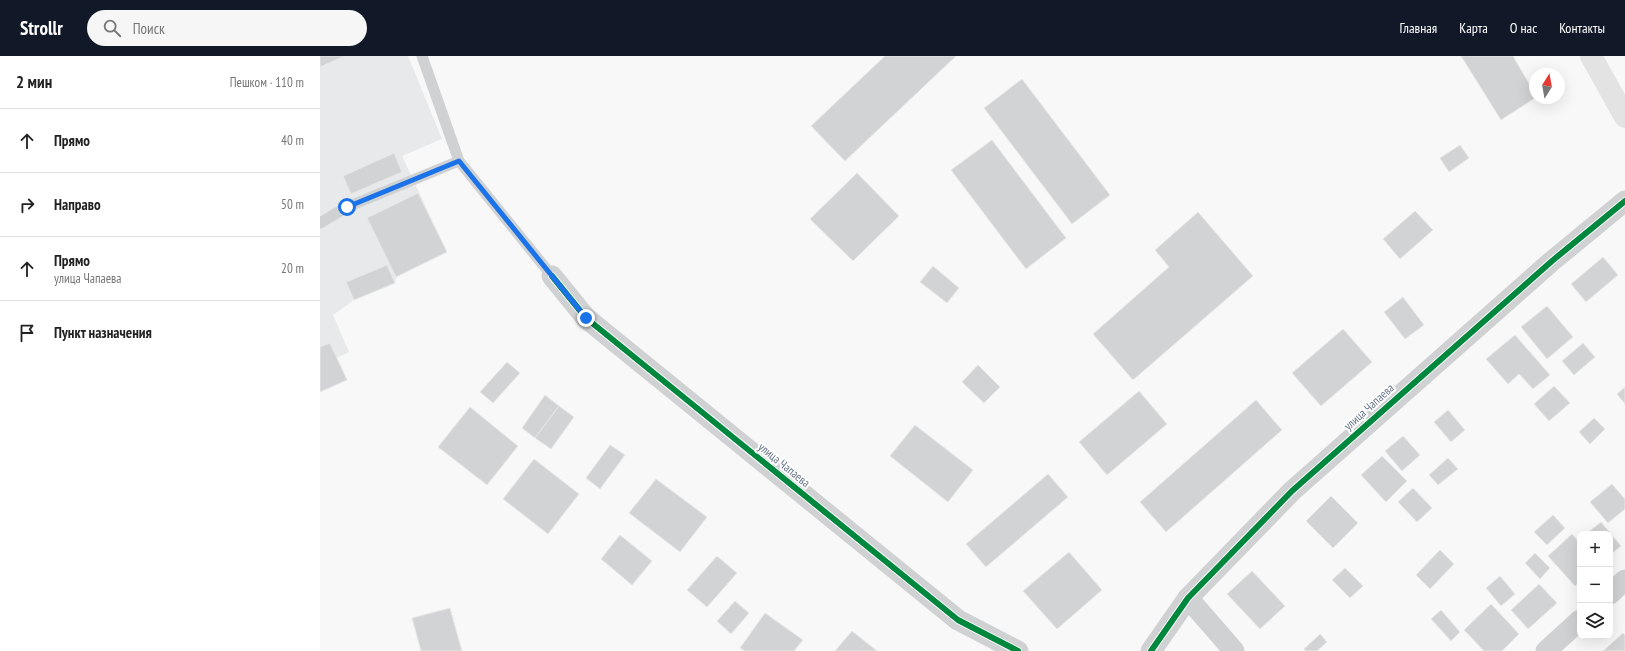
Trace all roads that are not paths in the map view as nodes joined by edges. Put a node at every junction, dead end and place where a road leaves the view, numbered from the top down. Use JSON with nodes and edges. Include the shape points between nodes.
{"nodes":[{"id":1,"x":422,"y":56,"type":"edge"},
{"id":2,"x":1591,"y":56,"type":"edge"},
{"id":3,"x":1625,"y":117,"type":"edge"},
{"id":4,"x":459,"y":161,"type":"junction"},
{"id":5,"x":1625,"y":201,"type":"edge"},
{"id":6,"x":320,"y":223,"type":"edge"},
{"id":7,"x":552,"y":276,"type":"joint"},
{"id":8,"x":1625,"y":580,"type":"edge"},
{"id":9,"x":1613,"y":591,"type":"edge"},
{"id":10,"x":1188,"y":598,"type":"junction"},
{"id":11,"x":1577,"y":623,"type":"edge"},
{"id":12,"x":1018,"y":651,"type":"edge"},
{"id":13,"x":1151,"y":651,"type":"edge"},
{"id":14,"x":1234,"y":651,"type":"edge"},
{"id":15,"x":1546,"y":651,"type":"edge"}],
"edges":[{"from":1,"to":4,"type":"lane"},
{"from":2,"to":3,"type":"main road"},
{"from":4,"to":6,"type":"lane","via":[[347,207]]},
{"from":4,"to":7,"type":"lane"},
{"from":5,"to":10,"type":"street","name":"улица Чапаева","via":[[1546,266],[1292,491]]},
{"from":7,"to":12,"type":"street","name":"улица Чапаева","via":[[586,318],[958,620]]},
{"from":8,"to":9,"type":"street"},
{"from":10,"to":13,"type":"street","name":"улица Чапаева"},
{"from":10,"to":14,"type":"street"},
{"from":11,"to":15,"type":"street"}]}
